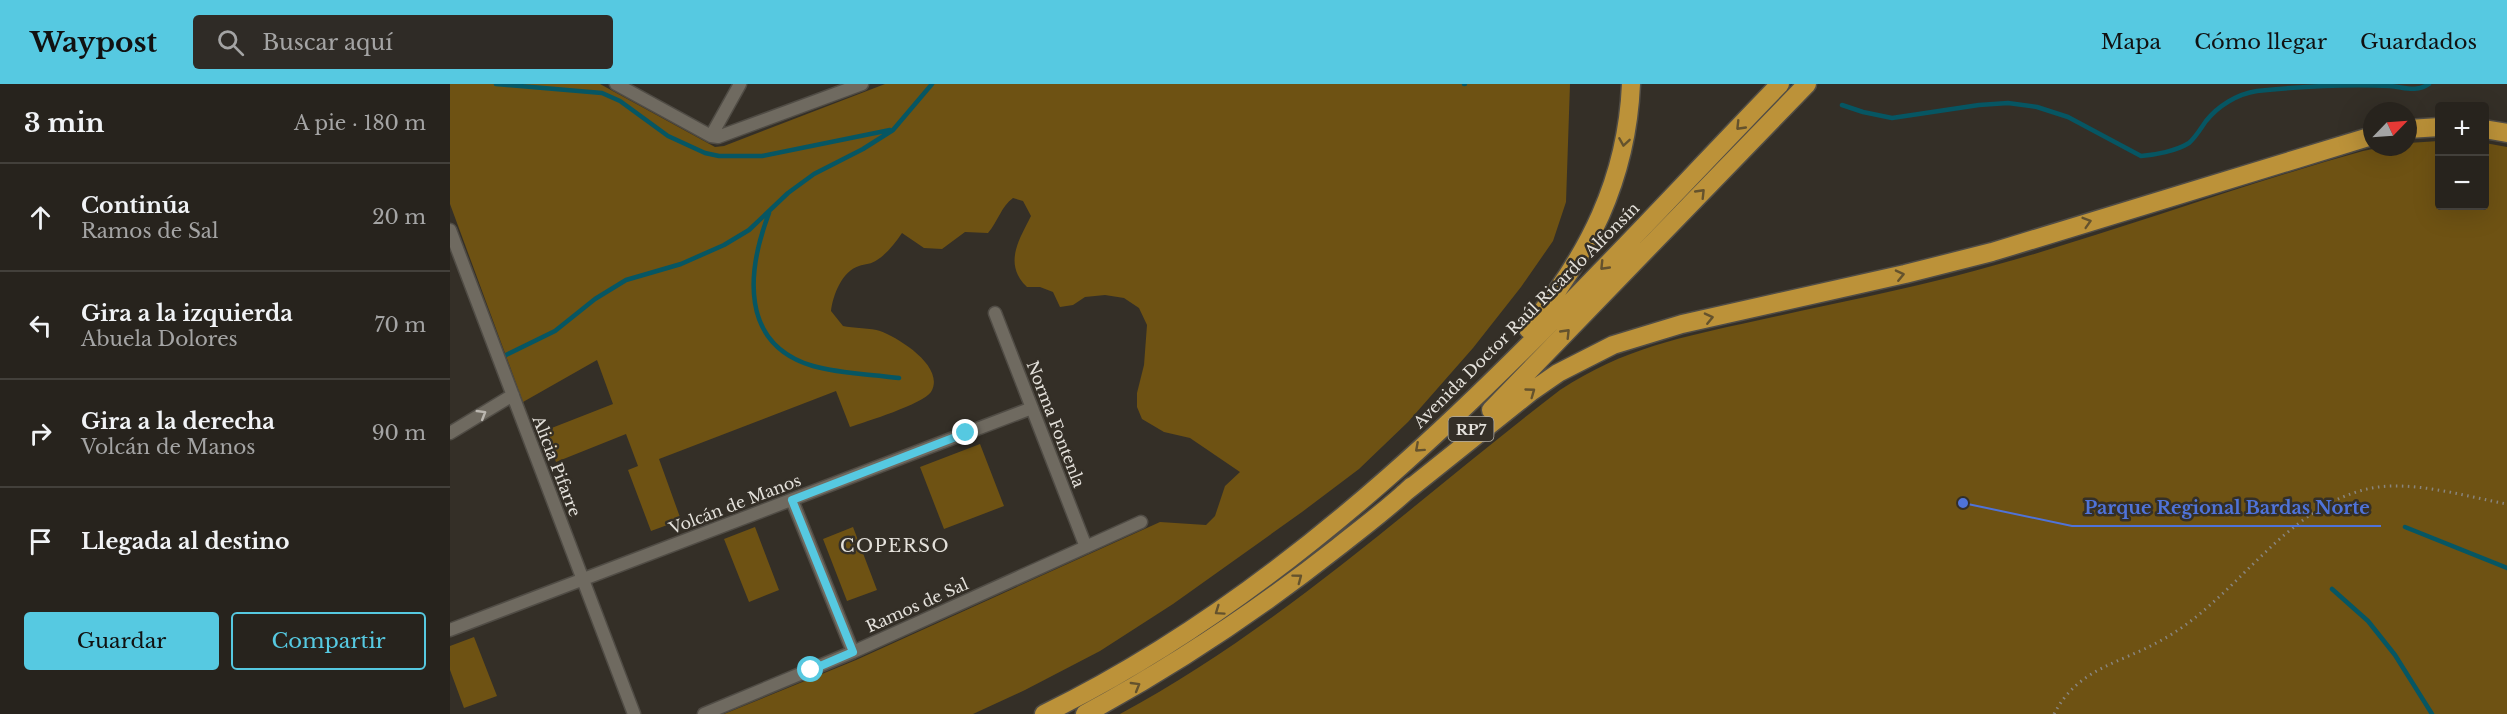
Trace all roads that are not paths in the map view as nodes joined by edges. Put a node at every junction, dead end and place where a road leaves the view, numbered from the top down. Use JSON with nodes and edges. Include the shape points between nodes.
{"nodes":[{"id":1,"x":616,"y":84,"type":"edge"},
{"id":2,"x":740,"y":84,"type":"edge"},
{"id":3,"x":862,"y":84,"type":"edge"},
{"id":4,"x":1631,"y":84,"type":"edge"},
{"id":5,"x":1780,"y":84,"type":"edge"},
{"id":6,"x":1807,"y":84,"type":"edge"},
{"id":7,"x":2435,"y":127,"type":"edge"},
{"id":8,"x":2417,"y":128,"type":"edge"},
{"id":9,"x":2489,"y":130,"type":"edge"},
{"id":10,"x":2507,"y":133,"type":"edge"},
{"id":11,"x":711,"y":136,"type":"junction"},
{"id":12,"x":2363,"y":139,"type":"edge"},
{"id":13,"x":450,"y":230,"type":"edge"},
{"id":14,"x":453,"y":249,"type":"edge"},
{"id":15,"x":995,"y":313,"type":"dead end"},
{"id":16,"x":513,"y":395,"type":"junction"},
{"id":17,"x":1032,"y":408,"type":"junction"},
{"id":18,"x":1462,"y":409,"type":"junction"},
{"id":19,"x":450,"y":433,"type":"edge"},
{"id":20,"x":1403,"y":494,"type":"junction"},
{"id":21,"x":792,"y":500,"type":"junction"},
{"id":22,"x":1141,"y":522,"type":"dead end"},
{"id":23,"x":1086,"y":547,"type":"junction"},
{"id":24,"x":583,"y":580,"type":"junction"},
{"id":25,"x":450,"y":630,"type":"edge"},
{"id":26,"x":853,"y":652,"type":"junction"},
{"id":27,"x":634,"y":714,"type":"edge"},
{"id":28,"x":704,"y":714,"type":"edge"},
{"id":29,"x":1044,"y":714,"type":"edge"},
{"id":30,"x":1085,"y":714,"type":"edge"}],
"edges":[{"from":1,"to":11,"type":"street"},
{"from":2,"to":11,"type":"street"},
{"from":3,"to":11,"type":"street","via":[[730,135]]},
{"from":4,"to":18,"type":"highway","one_way":true,"via":[[1623,150],[1596,227],[1553,299]]},
{"from":5,"to":18,"type":"highway","name":"Avenida Doctor Raúl Ricardo Alfonsín","number":"RP7","one_way":true},
{"from":20,"to":6,"type":"highway","number":"RP7","one_way":true,"via":[[1509,392]]},
{"from":7,"to":8,"type":"highway"},
{"from":9,"to":10,"type":"highway"},
{"from":20,"to":12,"type":"highway","one_way":true,"via":[[1532,391],[1613,345],[1682,324],[1992,252]]},
{"from":13,"to":14,"type":"street","name":"Alicia Pifarre"},
{"from":14,"to":16,"type":"street","name":"Alicia Pifarre"},
{"from":15,"to":17,"type":"street","name":"Norma Fontenla"},
{"from":19,"to":16,"type":"street","one_way":true},
{"from":16,"to":24,"type":"street","name":"Alicia Pifarre"},
{"from":17,"to":21,"type":"street","name":"Volcán de Manos"},
{"from":17,"to":23,"type":"street","name":"Norma Fontenla"},
{"from":18,"to":29,"type":"highway","name":"Avenida Doctor Raúl Ricardo Alfonsín","number":"RP7","one_way":true,"via":[[1359,502],[1251,588],[1140,663]]},
{"from":30,"to":20,"type":"highway","number":"RP7","one_way":true,"via":[[1233,626]]},
{"from":21,"to":24,"type":"street","name":"Volcán de Manos"},
{"from":21,"to":26,"type":"street"},
{"from":22,"to":23,"type":"street","name":"Ramos de Sal"},
{"from":23,"to":26,"type":"street","name":"Ramos de Sal"},
{"from":24,"to":25,"type":"street","name":"Volcán de Manos"},
{"from":24,"to":27,"type":"street","name":"Alicia Pifarre"},
{"from":26,"to":28,"type":"street","name":"Ramos de Sal"}]}
